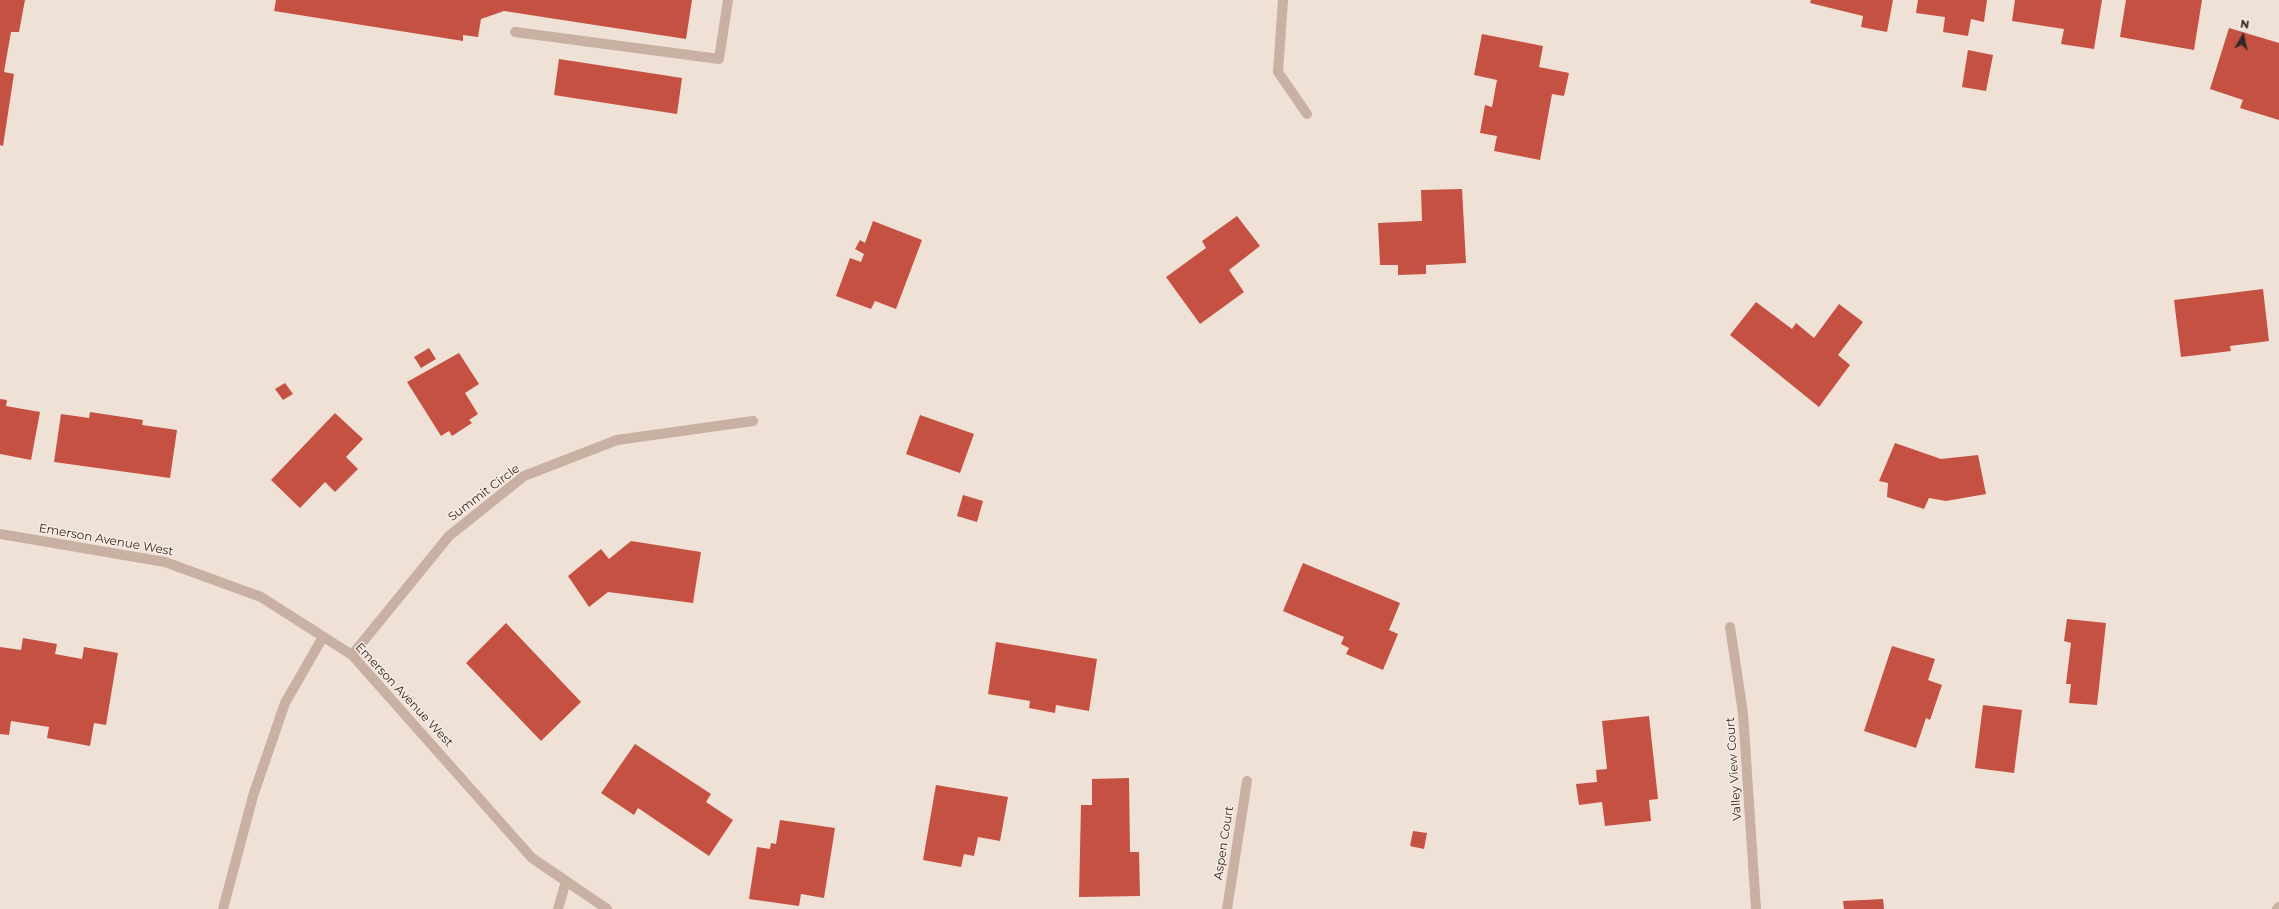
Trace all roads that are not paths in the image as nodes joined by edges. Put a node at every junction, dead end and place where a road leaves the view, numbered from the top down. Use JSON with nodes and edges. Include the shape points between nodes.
{"nodes":[{"id":1,"x":728,"y":0,"type":"edge"},
{"id":2,"x":1283,"y":0,"type":"edge"},
{"id":3,"x":515,"y":32,"type":"dead end"},
{"id":4,"x":1307,"y":114,"type":"dead end"},
{"id":5,"x":753,"y":421,"type":"dead end"},
{"id":6,"x":0,"y":534,"type":"edge"},
{"id":7,"x":1730,"y":627,"type":"dead end"},
{"id":8,"x":323,"y":637,"type":"junction"},
{"id":9,"x":352,"y":655,"type":"junction"},
{"id":10,"x":1247,"y":781,"type":"dead end"},
{"id":11,"x":566,"y":881,"type":"junction"},
{"id":12,"x":2279,"y":907,"type":"edge"},
{"id":13,"x":222,"y":909,"type":"edge"},
{"id":14,"x":558,"y":909,"type":"edge"},
{"id":15,"x":607,"y":909,"type":"edge"},
{"id":16,"x":1227,"y":909,"type":"edge"},
{"id":17,"x":1756,"y":909,"type":"edge"},
{"id":18,"x":2276,"y":909,"type":"edge"}],
"edges":[{"from":1,"to":3,"type":"street","via":[[719,59]]},
{"from":2,"to":4,"type":"street","via":[[1278,72]]},
{"from":5,"to":9,"type":"street","name":"Summit Circle","via":[[617,440],[524,476],[449,536]]},
{"from":6,"to":8,"type":"street","name":"Emerson Avenue West","via":[[164,562],[261,598]]},
{"from":7,"to":17,"type":"street","name":"Valley View Court","via":[[1743,713]]},
{"from":8,"to":9,"type":"street","name":"Emerson Avenue West"},
{"from":8,"to":13,"type":"street","via":[[285,703],[253,796]]},
{"from":9,"to":11,"type":"street","name":"Emerson Avenue West","via":[[532,858]]},
{"from":10,"to":16,"type":"street","name":"Aspen Court"},
{"from":11,"to":14,"type":"street"},
{"from":11,"to":15,"type":"street","name":"Emerson Avenue West"},
{"from":12,"to":18,"type":"street"}]}
